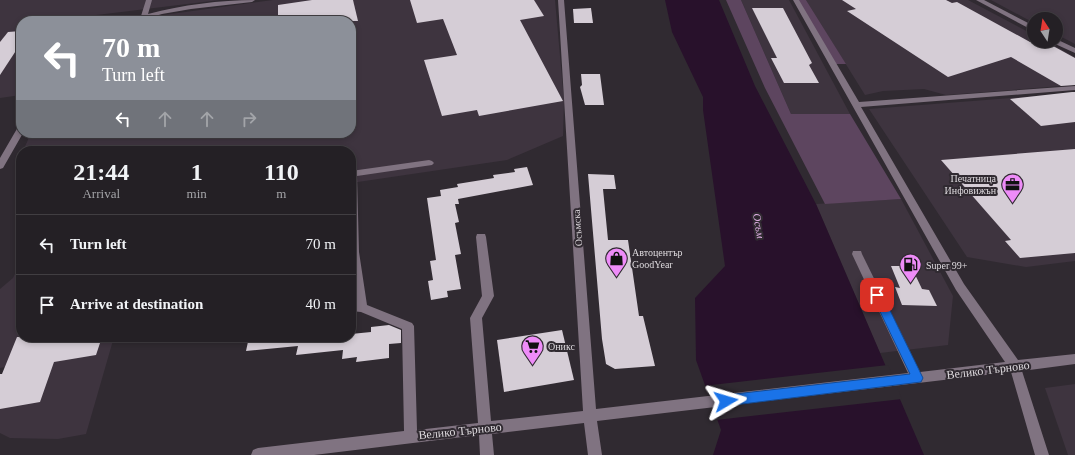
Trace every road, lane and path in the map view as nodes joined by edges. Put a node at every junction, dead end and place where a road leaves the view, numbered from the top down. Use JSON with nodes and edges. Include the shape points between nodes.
{"nodes":[{"id":1,"x":149,"y":0,"type":"edge"},
{"id":2,"x":252,"y":0,"type":"edge"},
{"id":3,"x":561,"y":0,"type":"edge"},
{"id":4,"x":796,"y":0,"type":"edge"},
{"id":5,"x":979,"y":0,"type":"edge"},
{"id":6,"x":144,"y":16,"type":"joint"},
{"id":7,"x":1027,"y":25,"type":"edge"},
{"id":8,"x":1063,"y":45,"type":"edge"},
{"id":9,"x":1075,"y":51,"type":"edge"},
{"id":10,"x":1075,"y":88,"type":"edge"},
{"id":11,"x":858,"y":105,"type":"junction"},
{"id":12,"x":16,"y":138,"type":"edge"},
{"id":13,"x":429,"y":163,"type":"dead end"},
{"id":14,"x":0,"y":166,"type":"edge"},
{"id":15,"x":356,"y":173,"type":"edge"},
{"id":16,"x":481,"y":237,"type":"dead end"},
{"id":17,"x":857,"y":254,"type":"dead end"},
{"id":18,"x":356,"y":307,"type":"edge"},
{"id":19,"x":1075,"y":359,"type":"edge"},
{"id":20,"x":1015,"y":366,"type":"junction"},
{"id":21,"x":917,"y":378,"type":"junction"},
{"id":22,"x":590,"y":416,"type":"junction"},
{"id":23,"x":486,"y":428,"type":"junction"},
{"id":24,"x":411,"y":436,"type":"junction"},
{"id":25,"x":318,"y":451,"type":"edge"},
{"id":26,"x":258,"y":455,"type":"edge"},
{"id":27,"x":487,"y":455,"type":"edge"},
{"id":28,"x":595,"y":455,"type":"edge"},
{"id":29,"x":1042,"y":455,"type":"edge"}],
"edges":[{"from":1,"to":6,"type":"street"},
{"from":2,"to":6,"type":"street"},
{"from":3,"to":22,"type":"street","name":"Осъмска"},
{"from":4,"to":11,"type":"street"},
{"from":5,"to":7,"type":"street"},
{"from":8,"to":9,"type":"street"},
{"from":10,"to":11,"type":"street"},
{"from":11,"to":20,"type":"street","via":[[960,287]]},
{"from":12,"to":14,"type":"street"},
{"from":13,"to":15,"type":"street"},
{"from":16,"to":23,"type":"street","via":[[488,296],[476,318]]},
{"from":17,"to":21,"type":"street"},
{"from":18,"to":24,"type":"street","via":[[408,326]]},
{"from":19,"to":20,"type":"street","name":"Велико Търново"},
{"from":20,"to":21,"type":"street","name":"Велико Търново"},
{"from":20,"to":29,"type":"street"},
{"from":21,"to":22,"type":"street","name":"Велико Търново"},
{"from":22,"to":23,"type":"street","name":"Велико Търново"},
{"from":22,"to":28,"type":"street","name":"Осъмска"},
{"from":23,"to":24,"type":"street","name":"Велико Търново"},
{"from":23,"to":27,"type":"street"},
{"from":24,"to":25,"type":"street","name":"Велико Търново"},
{"from":25,"to":26,"type":"street","name":"Велико Търново"}]}
